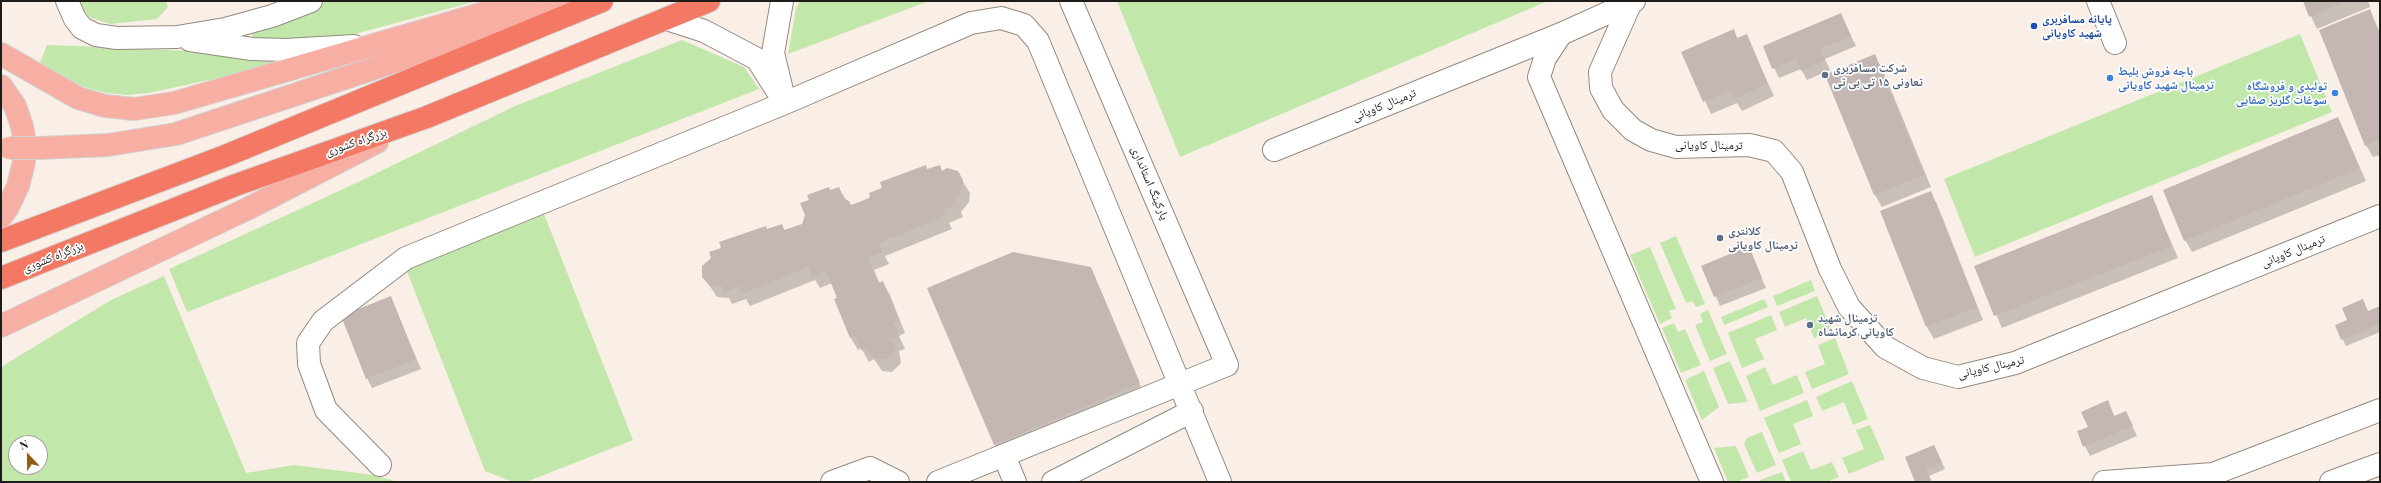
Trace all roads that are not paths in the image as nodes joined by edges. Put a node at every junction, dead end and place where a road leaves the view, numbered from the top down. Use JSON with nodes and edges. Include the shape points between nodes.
{"nodes":[{"id":1,"x":67,"y":1,"type":"edge"},
{"id":2,"x":310,"y":1,"type":"edge"},
{"id":3,"x":524,"y":1,"type":"edge"},
{"id":4,"x":577,"y":1,"type":"edge"},
{"id":5,"x":602,"y":1,"type":"edge"},
{"id":6,"x":709,"y":1,"type":"edge"},
{"id":7,"x":782,"y":1,"type":"edge"},
{"id":8,"x":1071,"y":1,"type":"edge"},
{"id":9,"x":2098,"y":1,"type":"edge"},
{"id":10,"x":1632,"y":2,"type":"edge"},
{"id":11,"x":667,"y":19,"type":"junction"},
{"id":12,"x":1561,"y":34,"type":"junction"},
{"id":13,"x":177,"y":37,"type":"junction"},
{"id":14,"x":2115,"y":43,"type":"dead end"},
{"id":15,"x":378,"y":44,"type":"junction"},
{"id":16,"x":1,"y":54,"type":"edge"},
{"id":17,"x":1,"y":86,"type":"edge"},
{"id":18,"x":785,"y":104,"type":"junction"},
{"id":19,"x":427,"y":117,"type":"junction"},
{"id":20,"x":5,"y":148,"type":"edge"},
{"id":21,"x":1274,"y":150,"type":"dead end"},
{"id":22,"x":2380,"y":216,"type":"edge"},
{"id":23,"x":1,"y":217,"type":"edge"},
{"id":24,"x":1,"y":241,"type":"edge"},
{"id":25,"x":1,"y":278,"type":"edge"},
{"id":26,"x":1,"y":326,"type":"edge"},
{"id":27,"x":1181,"y":385,"type":"junction"},
{"id":28,"x":2380,"y":410,"type":"edge"},
{"id":29,"x":1192,"y":411,"type":"junction"},
{"id":30,"x":1004,"y":456,"type":"junction"},
{"id":31,"x":2380,"y":464,"type":"edge"},
{"id":32,"x":380,"y":465,"type":"dead end"},
{"id":33,"x":832,"y":482,"type":"edge"},
{"id":34,"x":898,"y":482,"type":"edge"},
{"id":35,"x":938,"y":482,"type":"edge"},
{"id":36,"x":1015,"y":482,"type":"edge"},
{"id":37,"x":1053,"y":482,"type":"edge"},
{"id":38,"x":1220,"y":482,"type":"edge"},
{"id":39,"x":1712,"y":482,"type":"edge"},
{"id":40,"x":2104,"y":482,"type":"edge"},
{"id":41,"x":2331,"y":482,"type":"edge"}],
"edges":[{"from":1,"to":13,"type":"street","via":[[82,28],[96,35],[117,38]]},
{"from":2,"to":13,"type":"street","via":[[248,24]]},
{"from":3,"to":15,"type":"main road"},
{"from":4,"to":20,"type":"main road","bridge":true,"via":[[176,134],[108,145]]},
{"from":5,"to":24,"type":"highway","via":[[225,156]]},
{"from":6,"to":11,"type":"highway","name":"بزرگراه کشوری"},
{"from":7,"to":18,"type":"street","via":[[773,53]]},
{"from":8,"to":27,"type":"street","name":"پارکینگ استانداری","via":[[1227,365]]},
{"from":9,"to":14,"type":"street"},
{"from":10,"to":12,"type":"street","name":"ترمینال کاویانی"},
{"from":10,"to":22,"type":"street","name":"ترمینال کاویانی","via":[[1600,72],[1600,88],[1613,110],[1633,130],[1651,140],[1676,147],[1749,145],[1774,151],[1792,172],[1830,269],[1849,307],[1885,347],[1923,368],[1958,377],[2015,364]]},
{"from":11,"to":18,"type":"street","via":[[704,31],[757,60]]},
{"from":11,"to":19,"type":"highway","name":"بزرگراه کشوری"},
{"from":12,"to":21,"type":"street","name":"ترمینال کاویانی"},
{"from":12,"to":39,"type":"street","via":[[1545,58],[1539,77]]},
{"from":13,"to":15,"type":"street","via":[[212,45],[252,49],[286,50]]},
{"from":15,"to":16,"type":"main road","via":[[174,103],[134,109],[105,106],[78,98]]},
{"from":17,"to":23,"type":"main road","via":[[15,106],[24,138],[24,162],[18,186]]},
{"from":18,"to":27,"type":"street","via":[[971,23],[988,18],[1001,18],[1024,25],[1038,41]]},
{"from":18,"to":32,"type":"street","via":[[406,258],[323,321],[308,343],[309,364],[326,410]]},
{"from":19,"to":25,"type":"highway","name":"بزرگراه کشوری","via":[[233,186]]},
{"from":19,"to":26,"type":"main road","via":[[252,206]]},
{"from":27,"to":29,"type":"street"},
{"from":27,"to":30,"type":"street"},
{"from":28,"to":40,"type":"street","via":[[2213,474]]},
{"from":29,"to":37,"type":"street"},
{"from":29,"to":38,"type":"street"},
{"from":30,"to":35,"type":"street"},
{"from":30,"to":36,"type":"street"},
{"from":31,"to":41,"type":"street"},
{"from":33,"to":34,"type":"street","via":[[870,468]]}]}
